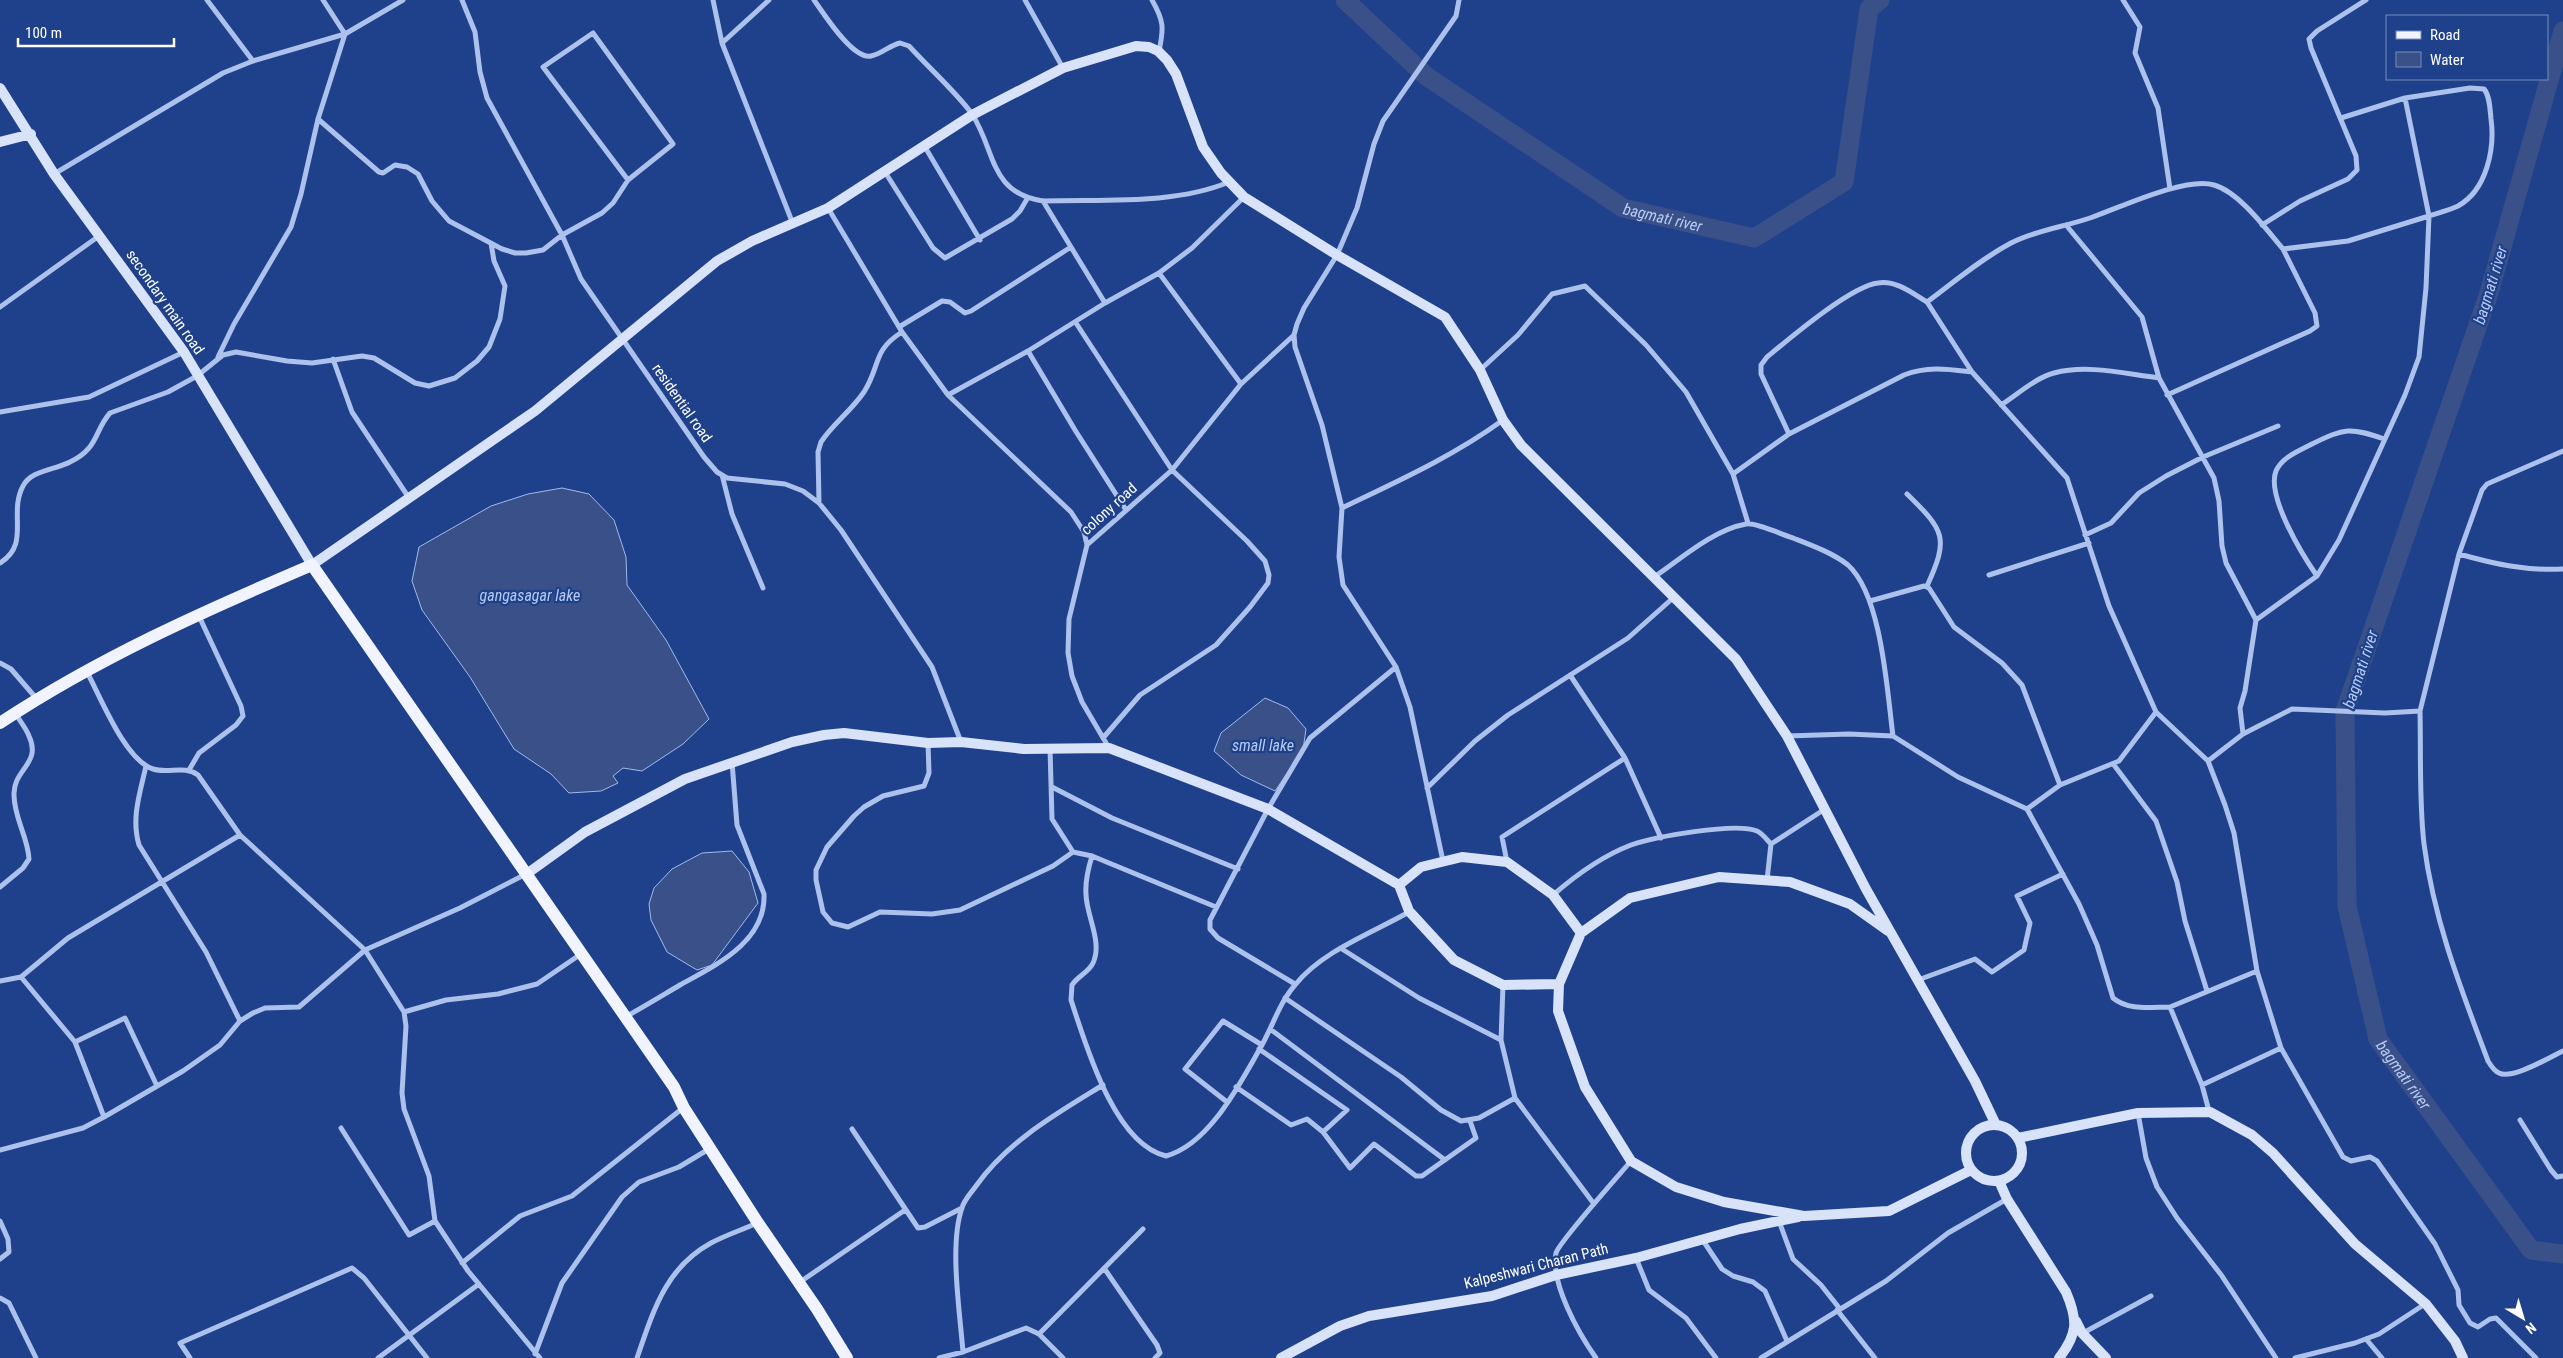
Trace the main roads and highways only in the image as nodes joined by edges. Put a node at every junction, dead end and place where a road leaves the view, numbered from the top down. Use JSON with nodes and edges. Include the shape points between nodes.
{"nodes":[{"id":1,"x":0,"y":722,"type":"edge"},
{"id":2,"x":847,"y":1358,"type":"edge"}],
"edges":[{"from":1,"to":2,"type":"main road","via":[[86,669],[198,614],[312,565],[674,1087],[684,1108]]}]}
